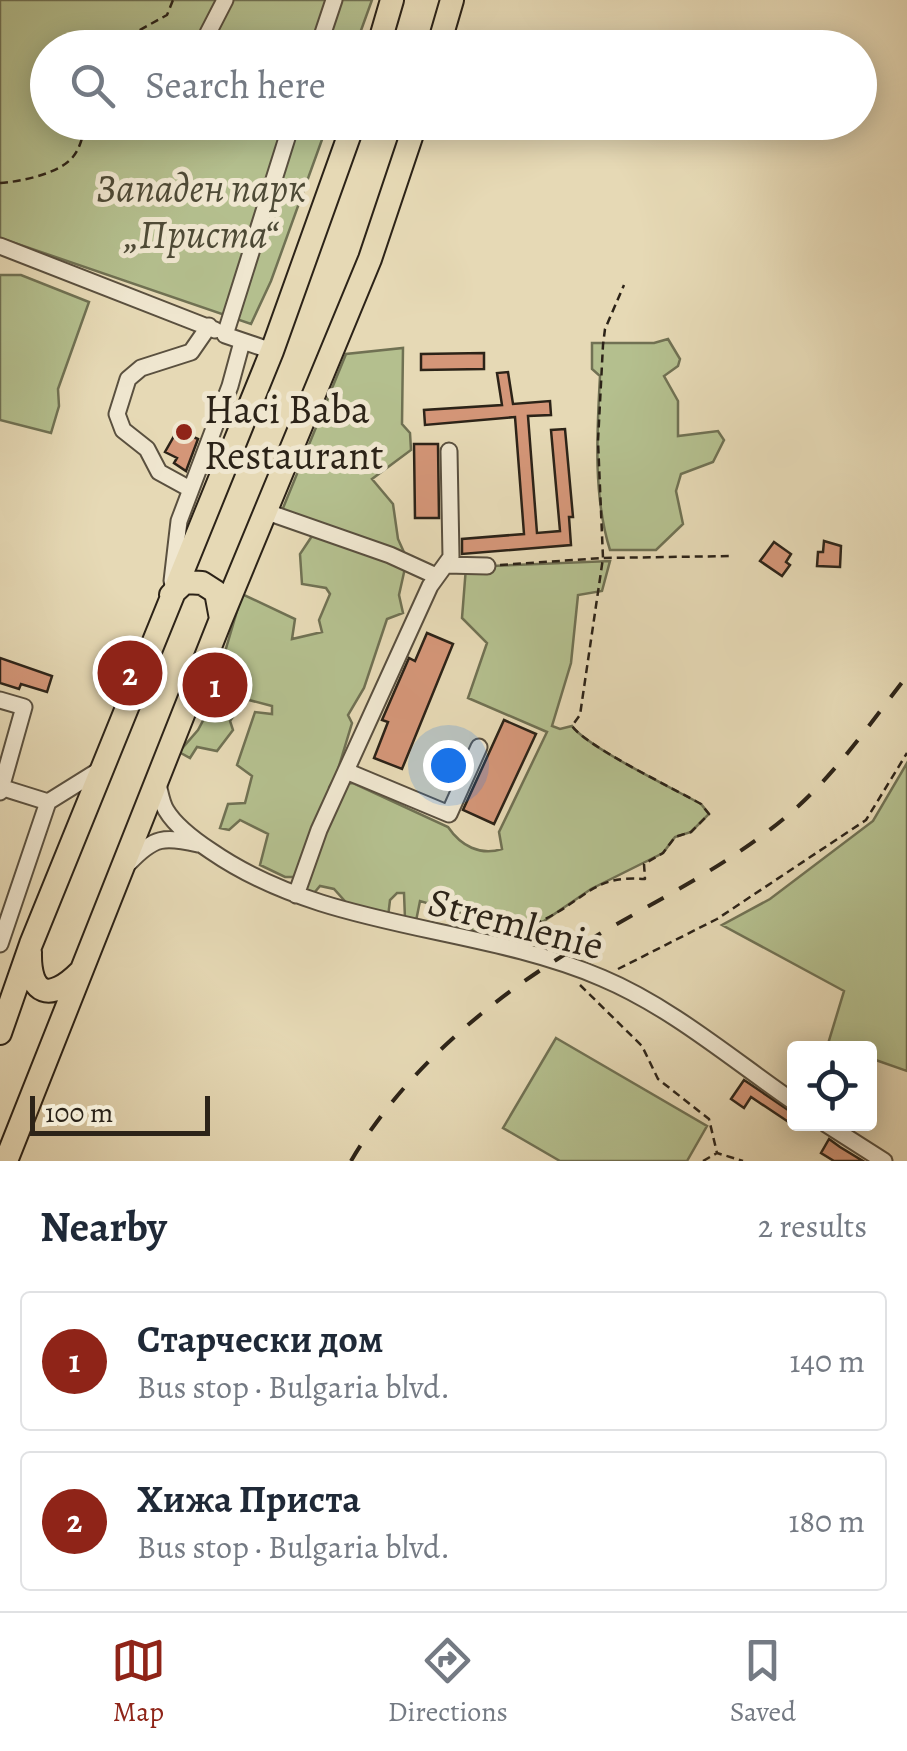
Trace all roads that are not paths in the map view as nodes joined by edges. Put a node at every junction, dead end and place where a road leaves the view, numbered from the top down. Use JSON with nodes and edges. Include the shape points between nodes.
{"nodes":[{"id":1,"x":225,"y":0,"type":"edge"},
{"id":2,"x":334,"y":0,"type":"edge"},
{"id":3,"x":392,"y":0,"type":"edge"},
{"id":4,"x":452,"y":0,"type":"edge"},
{"id":5,"x":210,"y":30,"type":"edge"},
{"id":6,"x":324,"y":30,"type":"edge"},
{"id":7,"x":383,"y":30,"type":"edge"},
{"id":8,"x":443,"y":30,"type":"edge"},
{"id":9,"x":286,"y":140,"type":"edge"},
{"id":10,"x":346,"y":140,"type":"edge"},
{"id":11,"x":410,"y":140,"type":"edge"},
{"id":12,"x":0,"y":246,"type":"edge"},
{"id":13,"x":209,"y":326,"type":"junction"},
{"id":14,"x":225,"y":335,"type":"junction"},
{"id":15,"x":257,"y":346,"type":"junction"},
{"id":16,"x":449,"y":450,"type":"dead end"},
{"id":17,"x":190,"y":489,"type":"junction"},
{"id":18,"x":267,"y":512,"type":"junction"},
{"id":19,"x":488,"y":566,"type":"road end"},
{"id":20,"x":441,"y":570,"type":"junction"},
{"id":21,"x":170,"y":596,"type":"junction"},
{"id":22,"x":222,"y":620,"type":"junction"},
{"id":23,"x":0,"y":700,"type":"edge"},
{"id":24,"x":479,"y":746,"type":"dead end"},
{"id":25,"x":101,"y":769,"type":"junction"},
{"id":26,"x":346,"y":772,"type":"junction"},
{"id":27,"x":157,"y":781,"type":"junction"},
{"id":28,"x":1,"y":789,"type":"edge"},
{"id":29,"x":48,"y":802,"type":"junction"},
{"id":30,"x":202,"y":845,"type":"junction"},
{"id":31,"x":123,"y":868,"type":"junction"},
{"id":32,"x":296,"y":894,"type":"junction"},
{"id":33,"x":0,"y":944,"type":"edge"},
{"id":34,"x":31,"y":944,"type":"junction"},
{"id":35,"x":85,"y":967,"type":"junction"},
{"id":36,"x":15,"y":988,"type":"junction"},
{"id":37,"x":0,"y":1008,"type":"edge"},
{"id":38,"x":0,"y":1033,"type":"edge"},
{"id":39,"x":787,"y":1097,"type":"edge"},
{"id":40,"x":837,"y":1131,"type":"edge"},
{"id":41,"x":6,"y":1161,"type":"edge"},
{"id":42,"x":884,"y":1161,"type":"edge"}],
"edges":[{"from":1,"to":5,"type":"street"},
{"from":2,"to":6,"type":"street"},
{"from":3,"to":7,"type":"highway"},
{"from":4,"to":8,"type":"highway"},
{"from":9,"to":14,"type":"street"},
{"from":10,"to":15,"type":"highway"},
{"from":11,"to":18,"type":"highway","via":[[370,259]]},
{"from":12,"to":13,"type":"street"},
{"from":13,"to":14,"type":"street"},
{"from":13,"to":17,"type":"street","via":[[191,352],[128,379],[117,414],[158,472]]},
{"from":14,"to":15,"type":"street"},
{"from":15,"to":17,"type":"street","via":[[230,386]]},
{"from":15,"to":21,"type":"highway"},
{"from":16,"to":20,"type":"street","via":[[450,557]]},
{"from":17,"to":21,"type":"street","via":[[178,520]]},
{"from":18,"to":20,"type":"street"},
{"from":18,"to":22,"type":"highway"},
{"from":19,"to":20,"type":"street"},
{"from":20,"to":26,"type":"street"},
{"from":21,"to":22,"type":"highway","via":[[185,582],[202,582],[216,592]]},
{"from":21,"to":25,"type":"highway"},
{"from":22,"to":27,"type":"highway"},
{"from":23,"to":28,"type":"street","via":[[24,708]]},
{"from":24,"to":26,"type":"street","via":[[448,814]]},
{"from":25,"to":29,"type":"street"},
{"from":25,"to":34,"type":"highway"},
{"from":26,"to":32,"type":"street"},
{"from":27,"to":30,"type":"street","name":"Stremlenie","via":[[166,810]]},
{"from":27,"to":31,"type":"highway"},
{"from":28,"to":29,"type":"street"},
{"from":29,"to":33,"type":"street"},
{"from":30,"to":31,"type":"street","via":[[159,840]]},
{"from":30,"to":32,"type":"street","name":"Stremlenie","via":[[238,870]]},
{"from":31,"to":35,"type":"highway"},
{"from":32,"to":39,"type":"street","name":"Stremlenie","via":[[556,960],[628,991]]},
{"from":34,"to":35,"type":"highway","via":[[38,989],[64,988]]},
{"from":34,"to":36,"type":"highway"},
{"from":35,"to":41,"type":"highway"},
{"from":36,"to":37,"type":"street"},
{"from":36,"to":38,"type":"highway"},
{"from":40,"to":42,"type":"street"}]}
